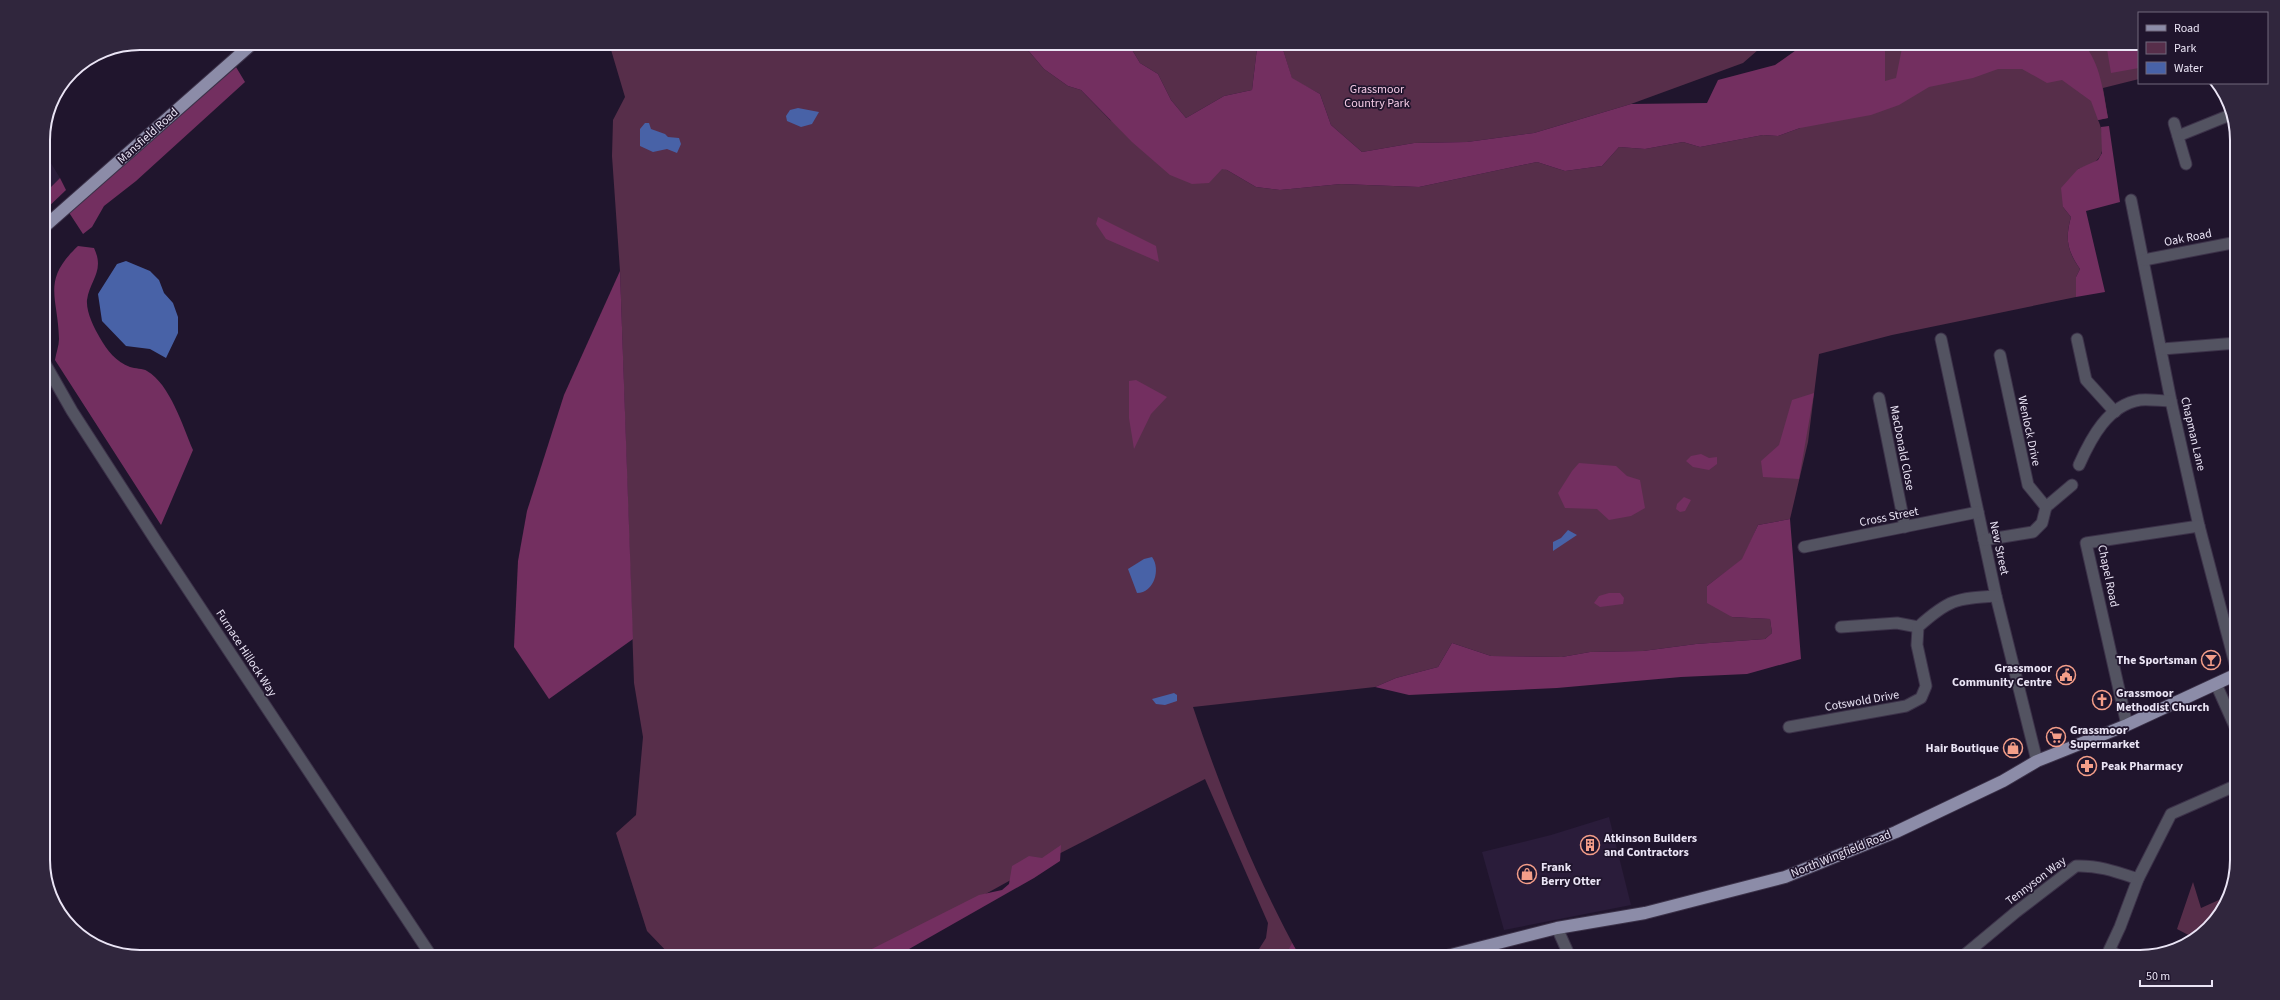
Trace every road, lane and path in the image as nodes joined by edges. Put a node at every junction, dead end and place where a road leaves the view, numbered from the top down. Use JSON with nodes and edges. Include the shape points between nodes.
{"nodes":[{"id":1,"x":245,"y":50,"type":"edge"},
{"id":2,"x":2227,"y":116,"type":"edge"},
{"id":3,"x":2174,"y":123,"type":"dead end"},
{"id":4,"x":2178,"y":136,"type":"junction"},
{"id":5,"x":2186,"y":164,"type":"dead end"},
{"id":6,"x":2131,"y":200,"type":"dead end"},
{"id":7,"x":50,"y":222,"type":"edge"},
{"id":8,"x":2230,"y":243,"type":"edge"},
{"id":9,"x":2144,"y":260,"type":"junction"},
{"id":10,"x":1941,"y":339,"type":"dead end"},
{"id":11,"x":2077,"y":339,"type":"dead end"},
{"id":12,"x":2230,"y":343,"type":"edge"},
{"id":13,"x":2162,"y":348,"type":"junction"},
{"id":14,"x":2000,"y":354,"type":"dead end"},
{"id":15,"x":50,"y":372,"type":"edge"},
{"id":16,"x":1879,"y":398,"type":"dead end"},
{"id":17,"x":2171,"y":401,"type":"junction"},
{"id":18,"x":2115,"y":412,"type":"junction"},
{"id":19,"x":2079,"y":465,"type":"dead end"},
{"id":20,"x":2072,"y":485,"type":"dead end"},
{"id":21,"x":2046,"y":507,"type":"junction"},
{"id":22,"x":1978,"y":512,"type":"junction"},
{"id":23,"x":2199,"y":526,"type":"junction"},
{"id":24,"x":1905,"y":527,"type":"junction"},
{"id":25,"x":1984,"y":540,"type":"junction"},
{"id":26,"x":1804,"y":547,"type":"dead end"},
{"id":27,"x":1996,"y":596,"type":"junction"},
{"id":28,"x":1841,"y":627,"type":"dead end"},
{"id":29,"x":1918,"y":627,"type":"junction"},
{"id":30,"x":2230,"y":645,"type":"edge"},
{"id":31,"x":2230,"y":676,"type":"edge"},
{"id":32,"x":2216,"y":684,"type":"junction"},
{"id":33,"x":2230,"y":715,"type":"edge"},
{"id":34,"x":2128,"y":725,"type":"junction"},
{"id":35,"x":1789,"y":727,"type":"dead end"},
{"id":36,"x":2037,"y":761,"type":"junction"},
{"id":37,"x":2230,"y":788,"type":"edge"},
{"id":38,"x":2138,"y":879,"type":"junction"},
{"id":39,"x":1557,"y":928,"type":"junction"},
{"id":40,"x":427,"y":950,"type":"edge"},
{"id":41,"x":1471,"y":950,"type":"edge"},
{"id":42,"x":1567,"y":950,"type":"edge"},
{"id":43,"x":1970,"y":950,"type":"edge"},
{"id":44,"x":2110,"y":950,"type":"edge"}],
"edges":[{"from":1,"to":7,"type":"main road","name":"Mansfield Road"},
{"from":2,"to":4,"type":"street"},
{"from":3,"to":4,"type":"street"},
{"from":4,"to":5,"type":"street"},
{"from":6,"to":9,"type":"street","name":"Chapman Lane"},
{"from":8,"to":9,"type":"street","name":"Oak Road"},
{"from":9,"to":13,"type":"street","name":"Chapman Lane"},
{"from":10,"to":22,"type":"street","name":"New Street"},
{"from":11,"to":18,"type":"street","via":[[2086,380]]},
{"from":12,"to":13,"type":"street"},
{"from":13,"to":17,"type":"street","name":"Chapman Lane"},
{"from":14,"to":21,"type":"street","name":"Wenlock Drive","via":[[2028,485]]},
{"from":15,"to":40,"type":"street","name":"Furnace Hillock Way","via":[[147,528]]},
{"from":16,"to":24,"type":"street","name":"MacDonald Close"},
{"from":17,"to":18,"type":"street","via":[[2140,400],[2122,406]]},
{"from":17,"to":23,"type":"street","name":"Chapman Lane"},
{"from":18,"to":19,"type":"street","via":[[2099,426]]},
{"from":20,"to":21,"type":"street"},
{"from":21,"to":25,"type":"street","via":[[2042,522],[2033,532]]},
{"from":22,"to":24,"type":"street","name":"Cross Street"},
{"from":22,"to":25,"type":"street","name":"New Street"},
{"from":23,"to":30,"type":"street","name":"Chapman Lane"},
{"from":23,"to":34,"type":"street","name":"Chapel Road","via":[[2086,543]]},
{"from":24,"to":26,"type":"street","name":"Cross Street"},
{"from":25,"to":27,"type":"street","name":"New Street"},
{"from":27,"to":29,"type":"street","via":[[1964,597],[1939,608]]},
{"from":27,"to":36,"type":"street","name":"New Street"},
{"from":28,"to":29,"type":"street","via":[[1897,623]]},
{"from":29,"to":35,"type":"street","name":"Cotswold Drive","via":[[1917,644],[1926,686],[1921,698],[1906,706]]},
{"from":31,"to":32,"type":"main road","name":"North Wingfield Road"},
{"from":32,"to":33,"type":"street"},
{"from":32,"to":34,"type":"main road","name":"North Wingfield Road"},
{"from":34,"to":36,"type":"main road","name":"North Wingfield Road"},
{"from":36,"to":39,"type":"main road","name":"North Wingfield Road","via":[[2003,781],[1896,832],[1785,877],[1645,913]]},
{"from":37,"to":38,"type":"street","via":[[2172,814]]},
{"from":38,"to":43,"type":"street","name":"Tennyson Way","via":[[2112,870],[2076,866]]},
{"from":38,"to":44,"type":"street"},
{"from":39,"to":41,"type":"main road","name":"North Wingfield Road"},
{"from":39,"to":42,"type":"street"}]}
